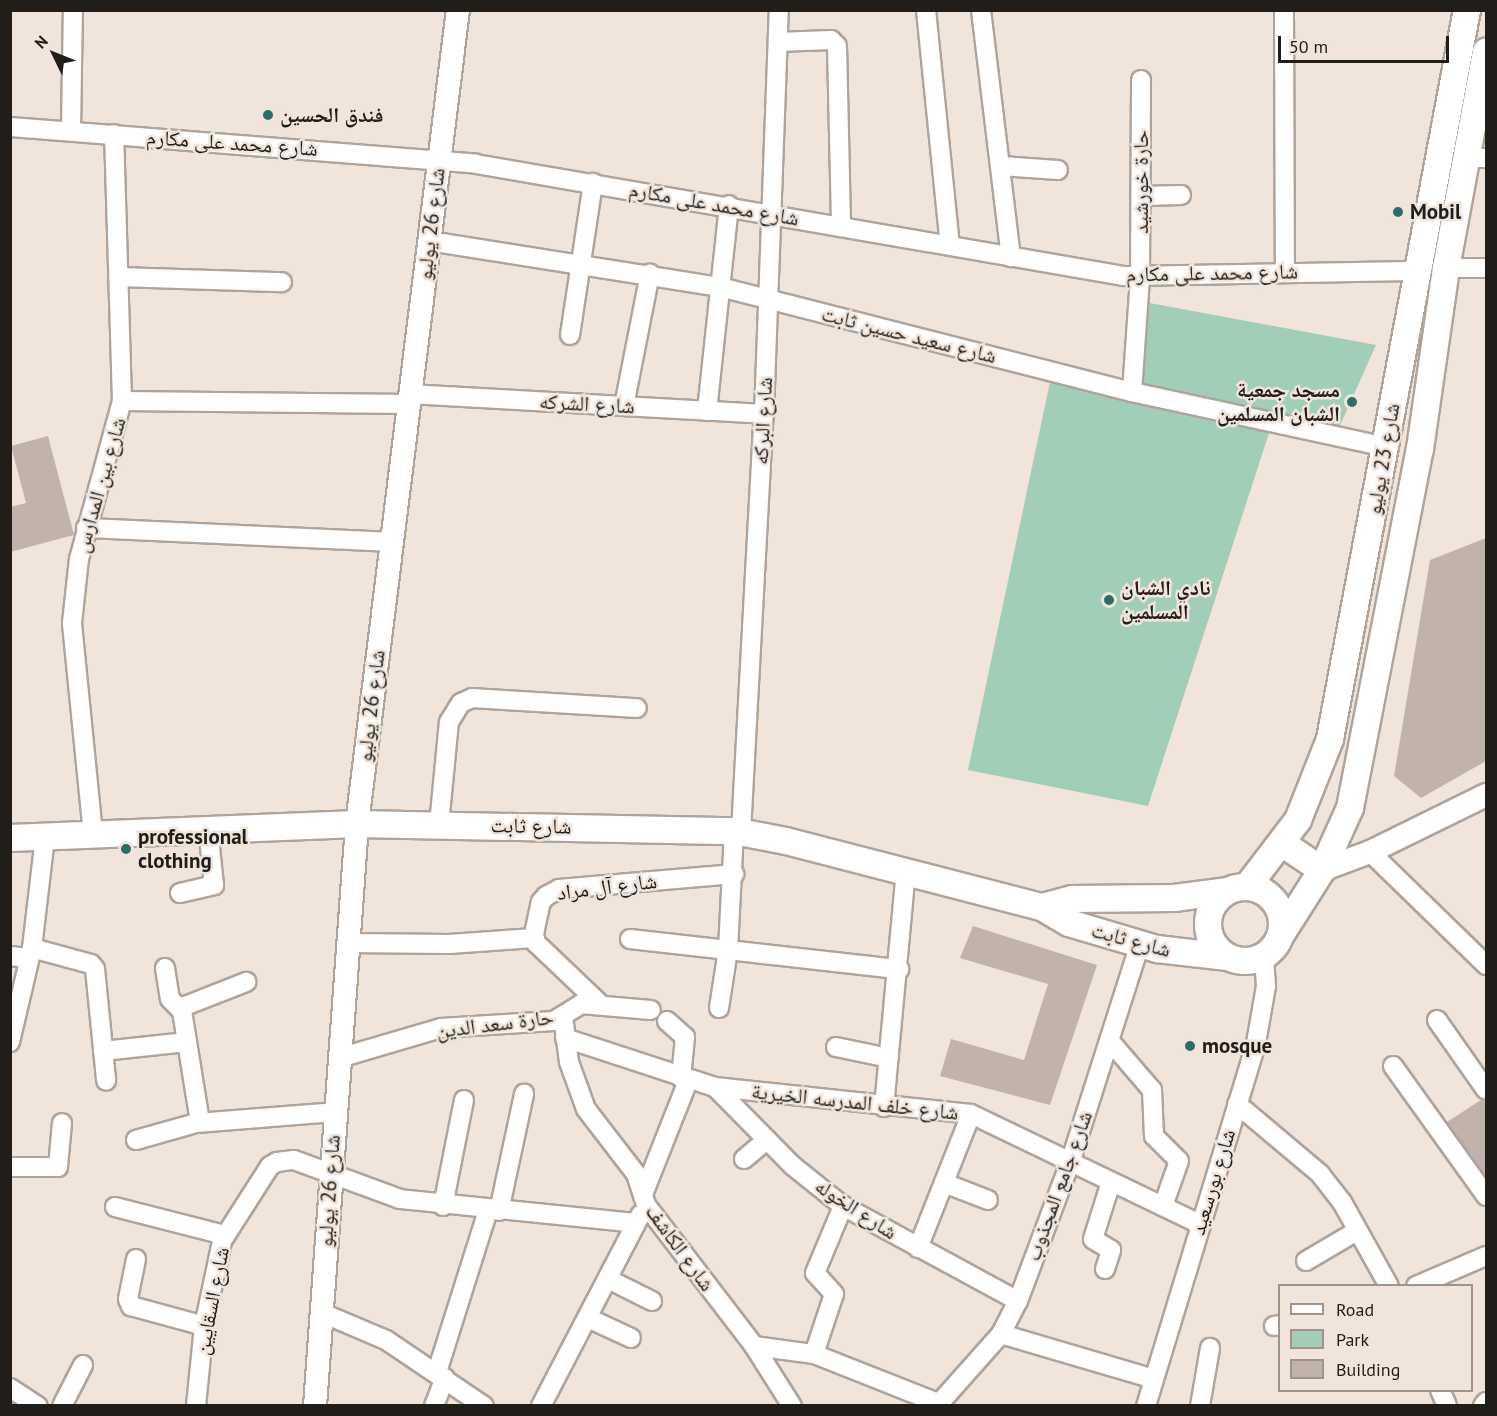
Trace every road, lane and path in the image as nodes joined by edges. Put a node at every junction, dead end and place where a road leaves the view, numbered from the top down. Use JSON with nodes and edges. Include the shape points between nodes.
{"nodes":[{"id":1,"x":73,"y":10,"type":"edge"},
{"id":2,"x":458,"y":10,"type":"edge"},
{"id":3,"x":779,"y":10,"type":"edge"},
{"id":4,"x":926,"y":10,"type":"edge"},
{"id":5,"x":981,"y":10,"type":"edge"},
{"id":6,"x":1284,"y":10,"type":"edge"},
{"id":7,"x":1467,"y":10,"type":"edge"},
{"id":8,"x":778,"y":42,"type":"junction"},
{"id":9,"x":1486,"y":52,"type":"edge"},
{"id":10,"x":1141,"y":80,"type":"dead end"},
{"id":11,"x":10,"y":127,"type":"edge"},
{"id":12,"x":71,"y":131,"type":"junction"},
{"id":13,"x":114,"y":134,"type":"junction"},
{"id":14,"x":1476,"y":158,"type":"edge"},
{"id":15,"x":440,"y":159,"type":"junction"},
{"id":16,"x":1001,"y":166,"type":"junction"},
{"id":17,"x":1058,"y":170,"type":"dead end"},
{"id":18,"x":593,"y":183,"type":"junction"},
{"id":19,"x":1181,"y":195,"type":"dead end"},
{"id":20,"x":1141,"y":196,"type":"junction"},
{"id":21,"x":729,"y":205,"type":"junction"},
{"id":22,"x":771,"y":212,"type":"junction"},
{"id":23,"x":842,"y":227,"type":"junction"},
{"id":24,"x":429,"y":241,"type":"junction"},
{"id":25,"x":950,"y":246,"type":"junction"},
{"id":26,"x":1011,"y":257,"type":"junction"},
{"id":27,"x":581,"y":264,"type":"junction"},
{"id":28,"x":1446,"y":268,"type":"junction"},
{"id":29,"x":1486,"y":268,"type":"edge"},
{"id":30,"x":1416,"y":271,"type":"junction"},
{"id":31,"x":1285,"y":272,"type":"junction"},
{"id":32,"x":650,"y":274,"type":"junction"},
{"id":33,"x":119,"y":277,"type":"junction"},
{"id":34,"x":1140,"y":277,"type":"junction"},
{"id":35,"x":282,"y":282,"type":"dead end"},
{"id":36,"x":720,"y":287,"type":"junction"},
{"id":37,"x":769,"y":299,"type":"junction"},
{"id":38,"x":570,"y":335,"type":"dead end"},
{"id":39,"x":1131,"y":392,"type":"junction"},
{"id":40,"x":409,"y":399,"type":"junction"},
{"id":41,"x":122,"y":401,"type":"junction"},
{"id":42,"x":624,"y":406,"type":"junction"},
{"id":43,"x":707,"y":411,"type":"junction"},
{"id":44,"x":764,"y":414,"type":"junction"},
{"id":45,"x":1386,"y":447,"type":"junction"},
{"id":46,"x":86,"y":528,"type":"junction"},
{"id":47,"x":390,"y":542,"type":"junction"},
{"id":48,"x":637,"y":708,"type":"dead end"},
{"id":49,"x":1321,"y":770,"type":"junction"},
{"id":50,"x":1355,"y":782,"type":"junction"},
{"id":51,"x":1486,"y":795,"type":"edge"},
{"id":52,"x":357,"y":824,"type":"junction"},
{"id":53,"x":439,"y":825,"type":"junction"},
{"id":54,"x":208,"y":829,"type":"junction"},
{"id":55,"x":737,"y":832,"type":"junction"},
{"id":56,"x":93,"y":834,"type":"junction"},
{"id":57,"x":45,"y":837,"type":"junction"},
{"id":58,"x":10,"y":838,"type":"edge"},
{"id":59,"x":1283,"y":844,"type":"junction"},
{"id":60,"x":1370,"y":852,"type":"junction"},
{"id":61,"x":1322,"y":870,"type":"junction"},
{"id":62,"x":906,"y":872,"type":"junction"},
{"id":63,"x":734,"y":874,"type":"junction"},
{"id":64,"x":1237,"y":889,"type":"junction"},
{"id":65,"x":180,"y":893,"type":"dead end"},
{"id":66,"x":1042,"y":907,"type":"junction"},
{"id":67,"x":1282,"y":933,"type":"junction"},
{"id":68,"x":534,"y":938,"type":"junction"},
{"id":69,"x":630,"y":939,"type":"dead end"},
{"id":70,"x":347,"y":944,"type":"junction"},
{"id":71,"x":1140,"y":944,"type":"junction"},
{"id":72,"x":728,"y":950,"type":"junction"},
{"id":73,"x":31,"y":953,"type":"junction"},
{"id":74,"x":10,"y":956,"type":"edge"},
{"id":75,"x":1226,"y":957,"type":"junction"},
{"id":76,"x":1264,"y":957,"type":"junction"},
{"id":77,"x":1486,"y":965,"type":"edge"},
{"id":78,"x":165,"y":968,"type":"dead end"},
{"id":79,"x":899,"y":969,"type":"junction"},
{"id":80,"x":246,"y":982,"type":"dead end"},
{"id":81,"x":599,"y":1003,"type":"junction"},
{"id":82,"x":14,"y":1008,"type":"edge"},
{"id":83,"x":719,"y":1008,"type":"dead end"},
{"id":84,"x":651,"y":1010,"type":"dead end"},
{"id":85,"x":182,"y":1011,"type":"junction"},
{"id":86,"x":563,"y":1016,"type":"junction"},
{"id":87,"x":1437,"y":1020,"type":"dead end"},
{"id":88,"x":667,"y":1021,"type":"dead end"},
{"id":89,"x":565,"y":1038,"type":"junction"},
{"id":90,"x":1109,"y":1040,"type":"junction"},
{"id":91,"x":10,"y":1042,"type":"edge"},
{"id":92,"x":187,"y":1042,"type":"junction"},
{"id":93,"x":836,"y":1047,"type":"dead end"},
{"id":94,"x":103,"y":1051,"type":"junction"},
{"id":95,"x":889,"y":1058,"type":"junction"},
{"id":96,"x":339,"y":1059,"type":"junction"},
{"id":97,"x":1393,"y":1066,"type":"dead end"},
{"id":98,"x":684,"y":1079,"type":"junction"},
{"id":99,"x":106,"y":1080,"type":"dead end"},
{"id":100,"x":715,"y":1087,"type":"junction"},
{"id":101,"x":1486,"y":1090,"type":"edge"},
{"id":102,"x":524,"y":1094,"type":"dead end"},
{"id":103,"x":464,"y":1100,"type":"dead end"},
{"id":104,"x":1237,"y":1104,"type":"junction"},
{"id":105,"x":884,"y":1107,"type":"junction"},
{"id":106,"x":335,"y":1112,"type":"junction"},
{"id":107,"x":971,"y":1114,"type":"junction"},
{"id":108,"x":200,"y":1122,"type":"junction"},
{"id":109,"x":62,"y":1123,"type":"dead end"},
{"id":110,"x":136,"y":1140,"type":"dead end"},
{"id":111,"x":767,"y":1140,"type":"junction"},
{"id":112,"x":744,"y":1159,"type":"dead end"},
{"id":113,"x":1070,"y":1163,"type":"junction"},
{"id":114,"x":10,"y":1167,"type":"edge"},
{"id":115,"x":330,"y":1175,"type":"junction"},
{"id":116,"x":1111,"y":1182,"type":"junction"},
{"id":117,"x":944,"y":1183,"type":"junction"},
{"id":118,"x":1486,"y":1196,"type":"edge"},
{"id":119,"x":645,"y":1198,"type":"junction"},
{"id":120,"x":988,"y":1200,"type":"dead end"},
{"id":121,"x":443,"y":1206,"type":"junction"},
{"id":122,"x":843,"y":1206,"type":"junction"},
{"id":123,"x":1163,"y":1206,"type":"junction"},
{"id":124,"x":115,"y":1207,"type":"dead end"},
{"id":125,"x":493,"y":1210,"type":"junction"},
{"id":126,"x":636,"y":1223,"type":"junction"},
{"id":127,"x":1200,"y":1224,"type":"junction"},
{"id":128,"x":1357,"y":1231,"type":"junction"},
{"id":129,"x":225,"y":1235,"type":"junction"},
{"id":130,"x":918,"y":1248,"type":"junction"},
{"id":131,"x":1486,"y":1256,"type":"edge"},
{"id":132,"x":136,"y":1259,"type":"dead end"},
{"id":133,"x":1306,"y":1261,"type":"dead end"},
{"id":134,"x":1106,"y":1269,"type":"dead end"},
{"id":135,"x":610,"y":1280,"type":"junction"},
{"id":136,"x":1387,"y":1284,"type":"edge"},
{"id":137,"x":1421,"y":1284,"type":"edge"},
{"id":138,"x":652,"y":1301,"type":"dead end"},
{"id":139,"x":1018,"y":1301,"type":"junction"},
{"id":140,"x":320,"y":1312,"type":"junction"},
{"id":141,"x":590,"y":1319,"type":"junction"},
{"id":142,"x":204,"y":1326,"type":"junction"},
{"id":143,"x":1001,"y":1334,"type":"junction"},
{"id":144,"x":631,"y":1338,"type":"dead end"},
{"id":145,"x":754,"y":1346,"type":"junction"},
{"id":146,"x":1210,"y":1348,"type":"dead end"},
{"id":147,"x":814,"y":1354,"type":"junction"},
{"id":148,"x":83,"y":1365,"type":"dead end"},
{"id":149,"x":441,"y":1375,"type":"junction"},
{"id":150,"x":1154,"y":1379,"type":"junction"},
{"id":151,"x":10,"y":1388,"type":"edge"},
{"id":152,"x":1441,"y":1392,"type":"edge"},
{"id":153,"x":1486,"y":1402,"type":"edge"},
{"id":154,"x":938,"y":1404,"type":"edge"},
{"id":155,"x":38,"y":1406,"type":"edge"},
{"id":156,"x":62,"y":1406,"type":"edge"},
{"id":157,"x":196,"y":1406,"type":"edge"},
{"id":158,"x":315,"y":1406,"type":"edge"},
{"id":159,"x":434,"y":1406,"type":"edge"},
{"id":160,"x":484,"y":1406,"type":"edge"},
{"id":161,"x":541,"y":1406,"type":"edge"},
{"id":162,"x":792,"y":1406,"type":"edge"},
{"id":163,"x":1146,"y":1406,"type":"edge"},
{"id":164,"x":1200,"y":1406,"type":"edge"},
{"id":165,"x":1447,"y":1406,"type":"edge"},
{"id":166,"x":1483,"y":1406,"type":"edge"}],
"edges":[{"from":1,"to":12,"type":"street"},
{"from":2,"to":15,"type":"street","name":"شارع 26 يوليو"},
{"from":3,"to":8,"type":"street","name":"شارع البركه"},
{"from":4,"to":25,"type":"street"},
{"from":5,"to":16,"type":"street"},
{"from":6,"to":31,"type":"street"},
{"from":7,"to":30,"type":"main road","name":"شارع 23 يوليو"},
{"from":8,"to":22,"type":"street","name":"شارع البركه"},
{"from":8,"to":23,"type":"street","via":[[831,40],[837,46]]},
{"from":9,"to":14,"type":"main road","name":"شارع 23 يوليو"},
{"from":10,"to":20,"type":"street","name":"حارة خورشيد"},
{"from":11,"to":12,"type":"street","name":"شارع محمد على مكارم"},
{"from":12,"to":13,"type":"street","name":"شارع محمد على مكارم"},
{"from":13,"to":15,"type":"street","name":"شارع محمد على مكارم"},
{"from":13,"to":33,"type":"street","name":"شارع بين المدارس"},
{"from":14,"to":28,"type":"main road","name":"شارع 23 يوليو"},
{"from":15,"to":18,"type":"street","name":"شارع محمد على مكارم"},
{"from":15,"to":24,"type":"street","name":"شارع 26 يوليو"},
{"from":16,"to":17,"type":"street"},
{"from":16,"to":26,"type":"street"},
{"from":18,"to":21,"type":"street","name":"شارع محمد على مكارم"},
{"from":18,"to":27,"type":"street"},
{"from":19,"to":20,"type":"street"},
{"from":20,"to":34,"type":"street","name":"حارة خورشيد"},
{"from":21,"to":22,"type":"street","name":"شارع محمد على مكارم"},
{"from":21,"to":36,"type":"street"},
{"from":22,"to":23,"type":"street","name":"شارع محمد على مكارم"},
{"from":22,"to":37,"type":"street","name":"شارع البركه"},
{"from":23,"to":25,"type":"street","name":"شارع محمد على مكارم"},
{"from":24,"to":27,"type":"street","name":"شارع سعيد حسين ثابت"},
{"from":24,"to":40,"type":"street","name":"شارع 26 يوليو"},
{"from":25,"to":26,"type":"street","name":"شارع محمد على مكارم"},
{"from":26,"to":34,"type":"street","name":"شارع محمد على مكارم"},
{"from":27,"to":32,"type":"street","name":"شارع سعيد حسين ثابت"},
{"from":27,"to":38,"type":"street"},
{"from":28,"to":29,"type":"street"},
{"from":28,"to":50,"type":"main road","name":"شارع 23 يوليو","via":[[1420,449]]},
{"from":30,"to":31,"type":"street","name":"شارع محمد على مكارم"},
{"from":30,"to":45,"type":"main road","name":"شارع 23 يوليو"},
{"from":31,"to":34,"type":"street","name":"شارع محمد على مكارم"},
{"from":32,"to":36,"type":"street","name":"شارع سعيد حسين ثابت"},
{"from":32,"to":42,"type":"street"},
{"from":33,"to":35,"type":"street"},
{"from":33,"to":41,"type":"street","name":"شارع بين المدارس"},
{"from":34,"to":39,"type":"street","name":"حارة خورشيد"},
{"from":36,"to":37,"type":"street","name":"شارع سعيد حسين ثابت"},
{"from":36,"to":43,"type":"street"},
{"from":37,"to":39,"type":"street","name":"شارع سعيد حسين ثابت"},
{"from":37,"to":44,"type":"street","name":"شارع البركه"},
{"from":39,"to":45,"type":"street","name":"شارع سعيد حسين ثابت"},
{"from":40,"to":41,"type":"street","name":"شارع الشركه"},
{"from":40,"to":42,"type":"street","name":"شارع الشركه"},
{"from":40,"to":47,"type":"street","name":"شارع 26 يوليو"},
{"from":41,"to":46,"type":"street","name":"شارع بين المدارس","via":[[115,438]]},
{"from":42,"to":43,"type":"street","name":"شارع الشركه"},
{"from":43,"to":44,"type":"street","name":"شارع الشركه"},
{"from":44,"to":55,"type":"street","name":"شارع البركه"},
{"from":45,"to":49,"type":"main road","name":"شارع 23 يوليو"},
{"from":46,"to":47,"type":"street"},
{"from":46,"to":56,"type":"street","name":"شارع بين المدارس","via":[[72,623]]},
{"from":47,"to":52,"type":"street","name":"شارع 26 يوليو"},
{"from":48,"to":53,"type":"street","via":[[472,698],[461,703],[449,722]]},
{"from":49,"to":50,"type":"main road"},
{"from":49,"to":59,"type":"main road","name":"شارع 23 يوليو"},
{"from":50,"to":61,"type":"main road","name":"شارع 23 يوليو","via":[[1350,808]]},
{"from":51,"to":60,"type":"street"},
{"from":52,"to":53,"type":"main road","name":"شارع ثابت"},
{"from":52,"to":54,"type":"main road","name":"شارع ثابت"},
{"from":52,"to":70,"type":"street","name":"شارع 26 يوليو"},
{"from":53,"to":55,"type":"main road","name":"شارع ثابت"},
{"from":54,"to":56,"type":"main road","name":"شارع ثابت"},
{"from":54,"to":65,"type":"street","via":[[214,885]]},
{"from":55,"to":62,"type":"main road","name":"شارع ثابت"},
{"from":55,"to":63,"type":"street","name":"شارع البركه"},
{"from":56,"to":57,"type":"main road","name":"شارع ثابت"},
{"from":57,"to":58,"type":"main road","name":"شارع ثابت"},
{"from":57,"to":73,"type":"street"},
{"from":59,"to":61,"type":"main road"},
{"from":59,"to":64,"type":"main road","name":"شارع 23 يوليو"},
{"from":60,"to":61,"type":"street"},
{"from":60,"to":77,"type":"street"},
{"from":61,"to":67,"type":"main road","name":"شارع 23 يوليو"},
{"from":62,"to":66,"type":"main road","name":"شارع ثابت"},
{"from":62,"to":79,"type":"street"},
{"from":63,"to":68,"type":"street","name":"شارع آل مراد","via":[[559,889],[541,902]]},
{"from":63,"to":72,"type":"street","name":"شارع البركه"},
{"from":64,"to":66,"type":"main road","name":"شارع ثابت","via":[[1174,898],[1072,899]]},
{"from":64,"to":67,"type":"main road","via":[[1258,889],[1275,902],[1281,911]]},
{"from":64,"to":75,"type":"main road","via":[[1211,907],[1208,918],[1211,940]]},
{"from":66,"to":71,"type":"main road","name":"شارع ثابت","via":[[1069,923]]},
{"from":67,"to":76,"type":"main road"},
{"from":68,"to":70,"type":"street","via":[[449,944]]},
{"from":68,"to":81,"type":"street"},
{"from":69,"to":72,"type":"street"},
{"from":70,"to":96,"type":"street","name":"شارع 26 يوليو"},
{"from":71,"to":75,"type":"main road","name":"شارع ثابت"},
{"from":71,"to":90,"type":"street","name":"شارع جامع المجذوب"},
{"from":72,"to":79,"type":"street"},
{"from":72,"to":83,"type":"street","name":"شارع البركه"},
{"from":73,"to":74,"type":"street"},
{"from":73,"to":82,"type":"street"},
{"from":73,"to":94,"type":"street","via":[[93,966]]},
{"from":75,"to":76,"type":"main road","via":[[1245,962]]},
{"from":76,"to":104,"type":"street","name":"شارع بورسعيد","via":[[1262,1017]]},
{"from":78,"to":85,"type":"street","via":[[170,999]]},
{"from":79,"to":95,"type":"street"},
{"from":80,"to":85,"type":"street","via":[[185,1006]]},
{"from":81,"to":84,"type":"street","name":"حارة سعد الدين"},
{"from":81,"to":86,"type":"street","name":"حارة سعد الدين","via":[[581,1004]]},
{"from":82,"to":91,"type":"street"},
{"from":85,"to":92,"type":"street"},
{"from":86,"to":89,"type":"street","name":"شارع الكاشف"},
{"from":86,"to":96,"type":"street","name":"حارة سعد الدين","via":[[545,1023],[441,1028]]},
{"from":87,"to":101,"type":"street"},
{"from":88,"to":98,"type":"street","via":[[685,1037]]},
{"from":89,"to":98,"type":"street","name":"شارع خلف المدرسه الخيرية"},
{"from":89,"to":119,"type":"street","name":"شارع الكاشف","via":[[586,1109],[636,1174]]},
{"from":90,"to":113,"type":"street","name":"شارع جامع المجذوب"},
{"from":90,"to":123,"type":"street","via":[[1152,1090],[1154,1136],[1179,1161]]},
{"from":92,"to":94,"type":"street"},
{"from":92,"to":108,"type":"street"},
{"from":93,"to":95,"type":"street"},
{"from":94,"to":99,"type":"street"},
{"from":95,"to":105,"type":"street"},
{"from":96,"to":106,"type":"street","name":"شارع 26 يوليو"},
{"from":97,"to":118,"type":"street"},
{"from":98,"to":100,"type":"street","name":"شارع خلف المدرسه الخيرية"},
{"from":98,"to":119,"type":"street"},
{"from":100,"to":105,"type":"street","name":"شارع خلف المدرسه الخيرية"},
{"from":100,"to":111,"type":"street","name":"شارع الخوله"},
{"from":102,"to":125,"type":"street"},
{"from":103,"to":121,"type":"street"},
{"from":104,"to":127,"type":"street","name":"شارع بورسعيد"},
{"from":104,"to":128,"type":"street","via":[[1320,1174]]},
{"from":105,"to":107,"type":"street","name":"شارع خلف المدرسه الخيرية","via":[[940,1108]]},
{"from":106,"to":108,"type":"street"},
{"from":106,"to":115,"type":"street","name":"شارع 26 يوليو"},
{"from":107,"to":113,"type":"street","name":"شارع خلف المدرسه الخيرية"},
{"from":107,"to":117,"type":"street"},
{"from":108,"to":110,"type":"street"},
{"from":109,"to":114,"type":"street","via":[[58,1167]]},
{"from":111,"to":112,"type":"street"},
{"from":111,"to":122,"type":"street","name":"شارع الخوله"},
{"from":113,"to":116,"type":"street","name":"شارع خلف المدرسه الخيرية"},
{"from":113,"to":139,"type":"street","name":"شارع جامع المجذوب"},
{"from":115,"to":121,"type":"street","name":"شارع السقايين","via":[[392,1197]]},
{"from":115,"to":129,"type":"street","name":"شارع السقايين","via":[[294,1160],[270,1166]]},
{"from":115,"to":140,"type":"street","name":"شارع 26 يوليو"},
{"from":116,"to":123,"type":"street","name":"شارع خلف المدرسه الخيرية"},
{"from":116,"to":134,"type":"street","via":[[1093,1239],[1111,1250]]},
{"from":117,"to":120,"type":"street"},
{"from":117,"to":130,"type":"street"},
{"from":119,"to":126,"type":"street"},
{"from":119,"to":145,"type":"street","name":"شارع الكاشف"},
{"from":121,"to":125,"type":"street","name":"شارع السقايين"},
{"from":122,"to":130,"type":"street","name":"شارع الخوله"},
{"from":122,"to":147,"type":"street","via":[[815,1273],[834,1296]]},
{"from":123,"to":127,"type":"street","name":"شارع خلف المدرسه الخيرية"},
{"from":124,"to":129,"type":"street"},
{"from":125,"to":126,"type":"street","name":"شارع السقايين"},
{"from":125,"to":149,"type":"street"},
{"from":126,"to":135,"type":"street"},
{"from":127,"to":150,"type":"street","name":"شارع بورسعيد"},
{"from":128,"to":133,"type":"street"},
{"from":128,"to":136,"type":"street"},
{"from":129,"to":142,"type":"street","name":"شارع السقايين"},
{"from":130,"to":139,"type":"street","name":"شارع الخوله"},
{"from":131,"to":137,"type":"street"},
{"from":132,"to":142,"type":"street","via":[[128,1299],[131,1306]]},
{"from":135,"to":138,"type":"street"},
{"from":135,"to":141,"type":"street"},
{"from":139,"to":143,"type":"street","name":"شارع جامع المجذوب"},
{"from":140,"to":149,"type":"street","via":[[386,1340]]},
{"from":140,"to":158,"type":"street","name":"شارع 26 يوليو"},
{"from":141,"to":144,"type":"street"},
{"from":141,"to":161,"type":"street"},
{"from":142,"to":157,"type":"street","name":"شارع السقايين"},
{"from":143,"to":150,"type":"street"},
{"from":143,"to":154,"type":"street","name":"شارع جامع المجذوب"},
{"from":145,"to":147,"type":"street"},
{"from":145,"to":162,"type":"street","name":"شارع الكاشف"},
{"from":146,"to":164,"type":"street"},
{"from":147,"to":154,"type":"street"},
{"from":148,"to":156,"type":"street"},
{"from":149,"to":159,"type":"street"},
{"from":149,"to":160,"type":"street"},
{"from":150,"to":163,"type":"street","name":"شارع بورسعيد"},
{"from":151,"to":155,"type":"street"},
{"from":152,"to":165,"type":"street"},
{"from":153,"to":166,"type":"street"}]}
